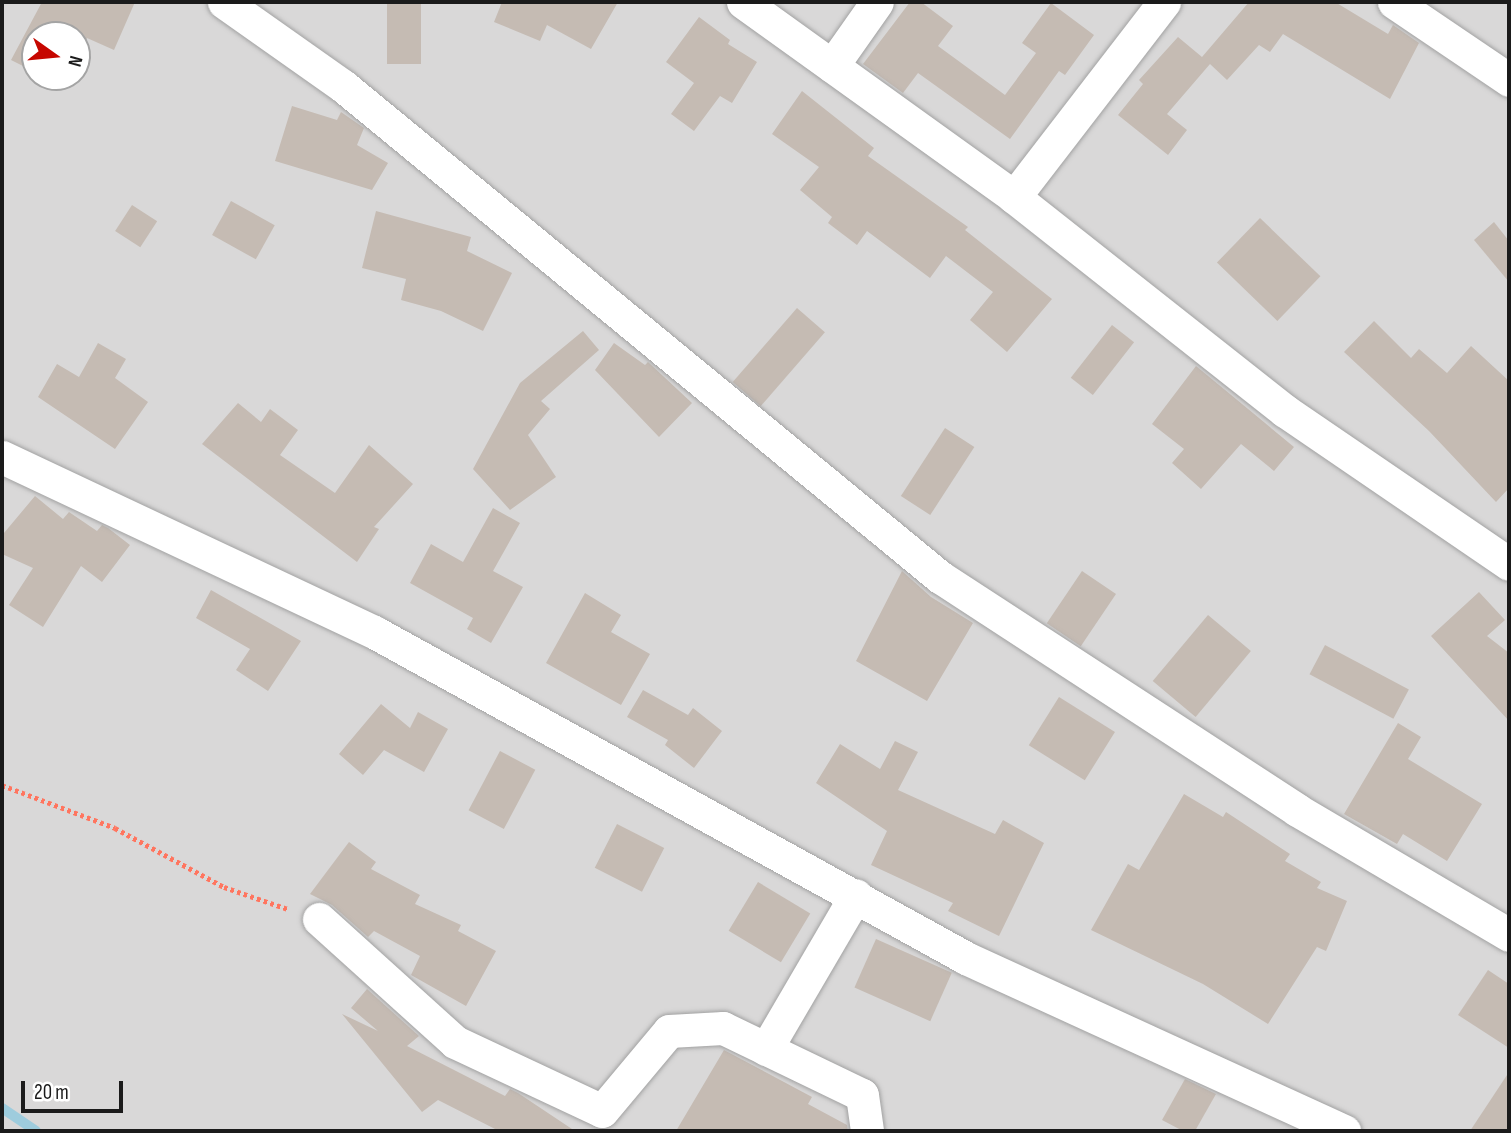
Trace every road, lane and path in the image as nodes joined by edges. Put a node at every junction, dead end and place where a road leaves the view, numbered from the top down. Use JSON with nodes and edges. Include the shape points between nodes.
{"nodes":[{"id":1,"x":224,"y":2,"type":"edge"},
{"id":2,"x":743,"y":2,"type":"edge"},
{"id":3,"x":877,"y":2,"type":"edge"},
{"id":4,"x":1164,"y":2,"type":"edge"},
{"id":5,"x":1394,"y":2,"type":"edge"},
{"id":6,"x":832,"y":66,"type":"junction"},
{"id":7,"x":1509,"y":80,"type":"edge"},
{"id":8,"x":1014,"y":197,"type":"junction"},
{"id":9,"x":2,"y":457,"type":"edge"},
{"id":10,"x":1509,"y":564,"type":"edge"},
{"id":11,"x":2,"y":785,"type":"edge"},
{"id":12,"x":856,"y":895,"type":"junction"},
{"id":13,"x":319,"y":919,"type":"joint"},
{"id":14,"x":1509,"y":935,"type":"edge"},
{"id":15,"x":766,"y":1049,"type":"junction"},
{"id":16,"x":867,"y":1131,"type":"edge"},
{"id":17,"x":1344,"y":1131,"type":"edge"}],
"edges":[{"from":1,"to":14,"type":"street","via":[[343,86],[940,577],[1297,810]]},
{"from":2,"to":6,"type":"street"},
{"from":3,"to":6,"type":"street"},
{"from":4,"to":8,"type":"street"},
{"from":5,"to":7,"type":"street"},
{"from":6,"to":8,"type":"street"},
{"from":8,"to":10,"type":"street","via":[[1285,411]]},
{"from":9,"to":12,"type":"street","via":[[374,632]]},
{"from":11,"to":13,"type":"path","via":[[114,828],[224,887]]},
{"from":12,"to":15,"type":"street"},
{"from":12,"to":17,"type":"street","via":[[966,958]]},
{"from":13,"to":15,"type":"street","via":[[455,1042],[602,1111],[669,1031],[723,1028]]},
{"from":15,"to":16,"type":"street","via":[[862,1095]]}]}
